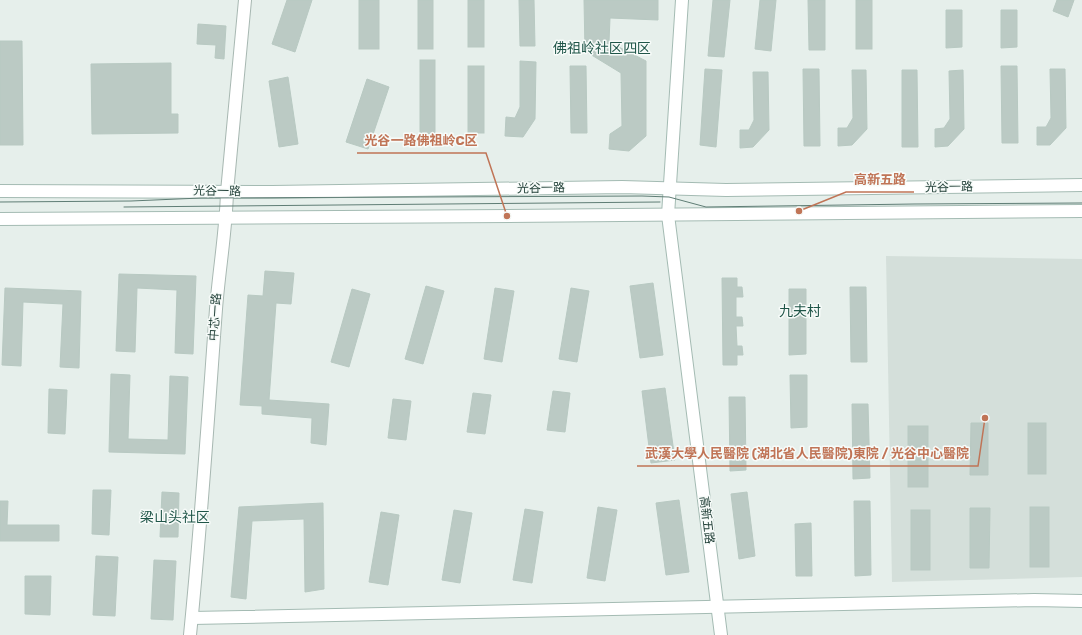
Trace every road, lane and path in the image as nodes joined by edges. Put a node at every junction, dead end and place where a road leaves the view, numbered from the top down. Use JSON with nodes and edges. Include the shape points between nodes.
{"nodes":[{"id":1,"x":244,"y":0,"type":"edge"},
{"id":2,"x":682,"y":0,"type":"edge"},
{"id":3,"x":1082,"y":185,"type":"edge"},
{"id":4,"x":669,"y":188,"type":"junction"},
{"id":5,"x":0,"y":191,"type":"edge"},
{"id":6,"x":227,"y":192,"type":"junction"},
{"id":7,"x":1082,"y":211,"type":"edge"},
{"id":8,"x":668,"y":215,"type":"junction"},
{"id":9,"x":226,"y":218,"type":"junction"},
{"id":10,"x":0,"y":219,"type":"edge"},
{"id":11,"x":1082,"y":594,"type":"edge"},
{"id":12,"x":1082,"y":601,"type":"edge"},
{"id":13,"x":718,"y":604,"type":"junction"},
{"id":14,"x":192,"y":614,"type":"junction"},
{"id":15,"x":190,"y":635,"type":"edge"},
{"id":16,"x":721,"y":635,"type":"edge"}],
"edges":[{"from":1,"to":6,"type":"main road","name":"中芯一路"},
{"from":2,"to":4,"type":"main road","name":"高新五路"},
{"from":3,"to":4,"type":"main road","name":"光谷一路","via":[[726,190]]},
{"from":4,"to":6,"type":"main road","name":"光谷一路"},
{"from":4,"to":8,"type":"main road","name":"高新五路"},
{"from":5,"to":6,"type":"main road","name":"光谷一路"},
{"from":6,"to":9,"type":"main road","name":"中芯一路"},
{"from":7,"to":8,"type":"main road","name":"光谷一路"},
{"from":8,"to":9,"type":"main road","name":"光谷一路"},
{"from":8,"to":13,"type":"main road","name":"高新五路"},
{"from":9,"to":10,"type":"main road","name":"光谷一路"},
{"from":9,"to":14,"type":"main road","name":"中芯一路","via":[[218,285]]},
{"from":11,"to":13,"type":"main road"},
{"from":12,"to":13,"type":"main road"},
{"from":13,"to":14,"type":"main road"},
{"from":13,"to":16,"type":"main road","name":"高新五路"},
{"from":14,"to":15,"type":"main road","name":"中芯一路"}]}
